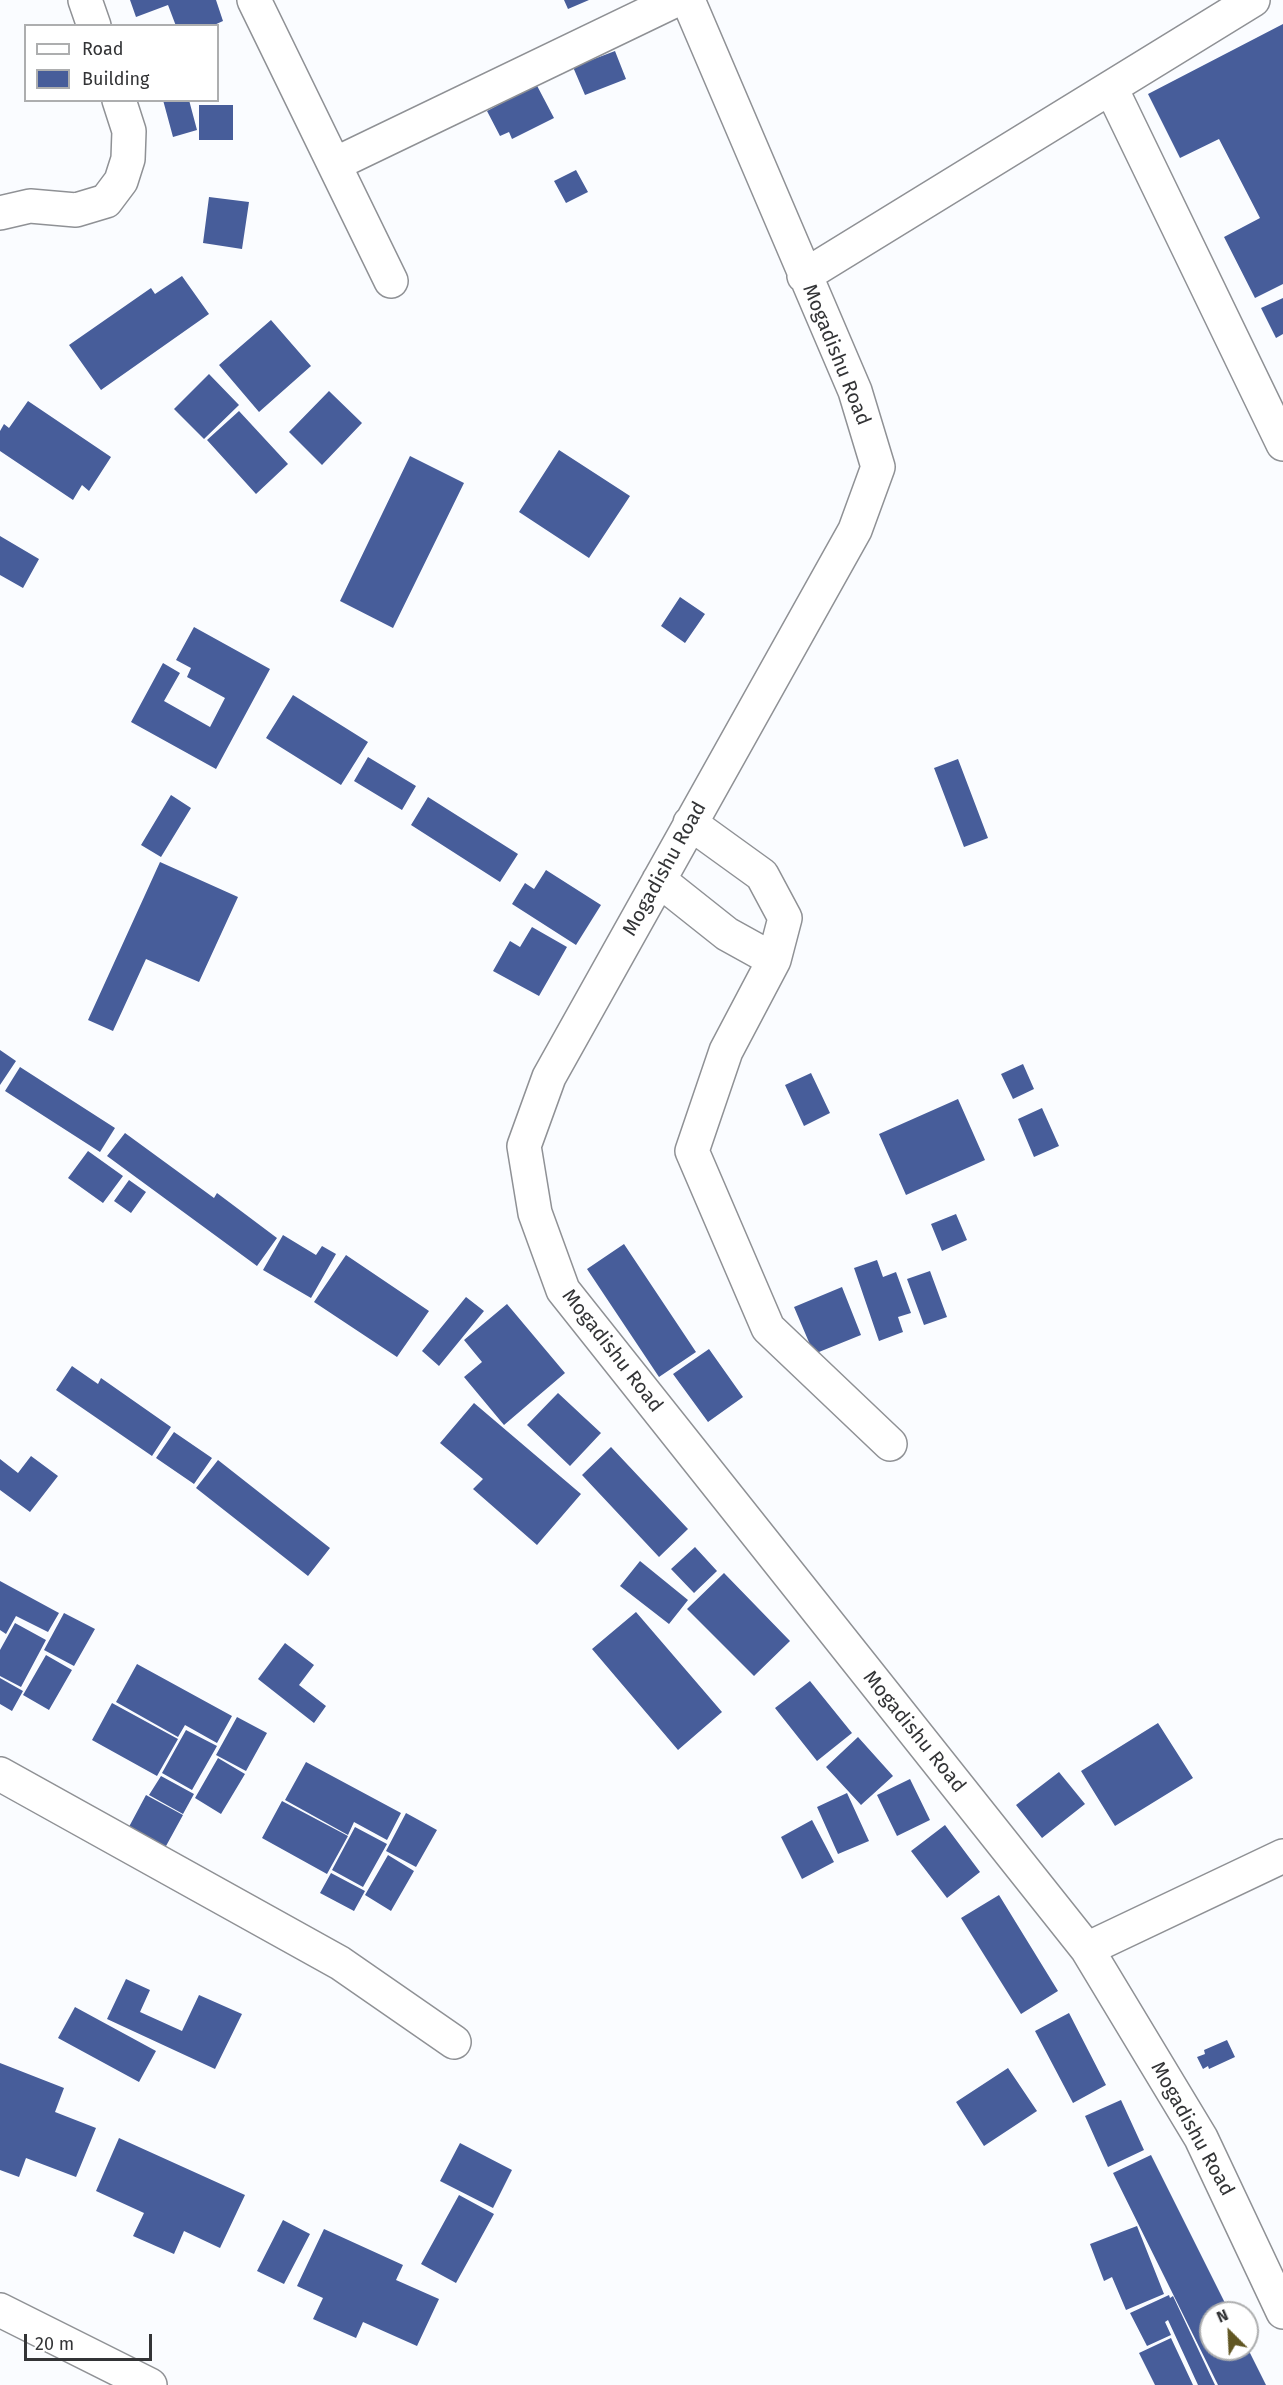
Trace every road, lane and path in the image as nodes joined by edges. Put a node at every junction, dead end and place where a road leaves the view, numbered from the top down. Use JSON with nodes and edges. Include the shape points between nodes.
{"nodes":[{"id":1,"x":85,"y":0,"type":"edge"},
{"id":2,"x":254,"y":0,"type":"edge"},
{"id":3,"x":676,"y":0,"type":"edge"},
{"id":4,"x":688,"y":0,"type":"edge"},
{"id":5,"x":1253,"y":0,"type":"edge"},
{"id":6,"x":93,"y":24,"type":"edge"},
{"id":7,"x":1111,"y":88,"type":"junction"},
{"id":8,"x":120,"y":102,"type":"edge"},
{"id":9,"x":335,"y":164,"type":"junction"},
{"id":10,"x":0,"y":213,"type":"edge"},
{"id":11,"x":804,"y":276,"type":"junction"},
{"id":12,"x":392,"y":281,"type":"dead end"},
{"id":13,"x":1283,"y":444,"type":"edge"},
{"id":14,"x":690,"y":823,"type":"junction"},
{"id":15,"x":659,"y":880,"type":"junction"},
{"id":16,"x":774,"y":960,"type":"junction"},
{"id":17,"x":890,"y":1444,"type":"dead end"},
{"id":18,"x":0,"y":1774,"type":"edge"},
{"id":19,"x":1283,"y":1856,"type":"edge"},
{"id":20,"x":1087,"y":1949,"type":"junction"},
{"id":21,"x":454,"y":2042,"type":"dead end"},
{"id":22,"x":0,"y":2310,"type":"edge"},
{"id":23,"x":1283,"y":2312,"type":"edge"},
{"id":24,"x":150,"y":2385,"type":"edge"}],
"edges":[{"from":1,"to":6,"type":"street"},
{"from":2,"to":9,"type":"street"},
{"from":3,"to":9,"type":"street"},
{"from":4,"to":11,"type":"street","name":"Mogadishu Road"},
{"from":5,"to":7,"type":"street"},
{"from":7,"to":11,"type":"street"},
{"from":7,"to":13,"type":"street"},
{"from":8,"to":10,"type":"street","via":[[129,131],[128,159],[121,181],[106,201],[76,210],[30,206]]},
{"from":9,"to":12,"type":"street"},
{"from":11,"to":14,"type":"street","name":"Mogadishu Road","via":[[855,391],[879,466],[855,530]]},
{"from":14,"to":15,"type":"street","name":"Mogadishu Road"},
{"from":14,"to":16,"type":"street","via":[[762,875],[785,918]]},
{"from":15,"to":16,"type":"street","via":[[727,934]]},
{"from":15,"to":20,"type":"street","name":"Mogadishu Road","via":[[549,1077],[524,1146],[535,1213],[562,1290]]},
{"from":16,"to":17,"type":"street","via":[[726,1051],[692,1151],[768,1328]]},
{"from":18,"to":21,"type":"street","via":[[340,1963]]},
{"from":19,"to":20,"type":"street"},
{"from":20,"to":23,"type":"street","name":"Mogadishu Road","via":[[1201,2138]]},
{"from":22,"to":24,"type":"street"}]}
